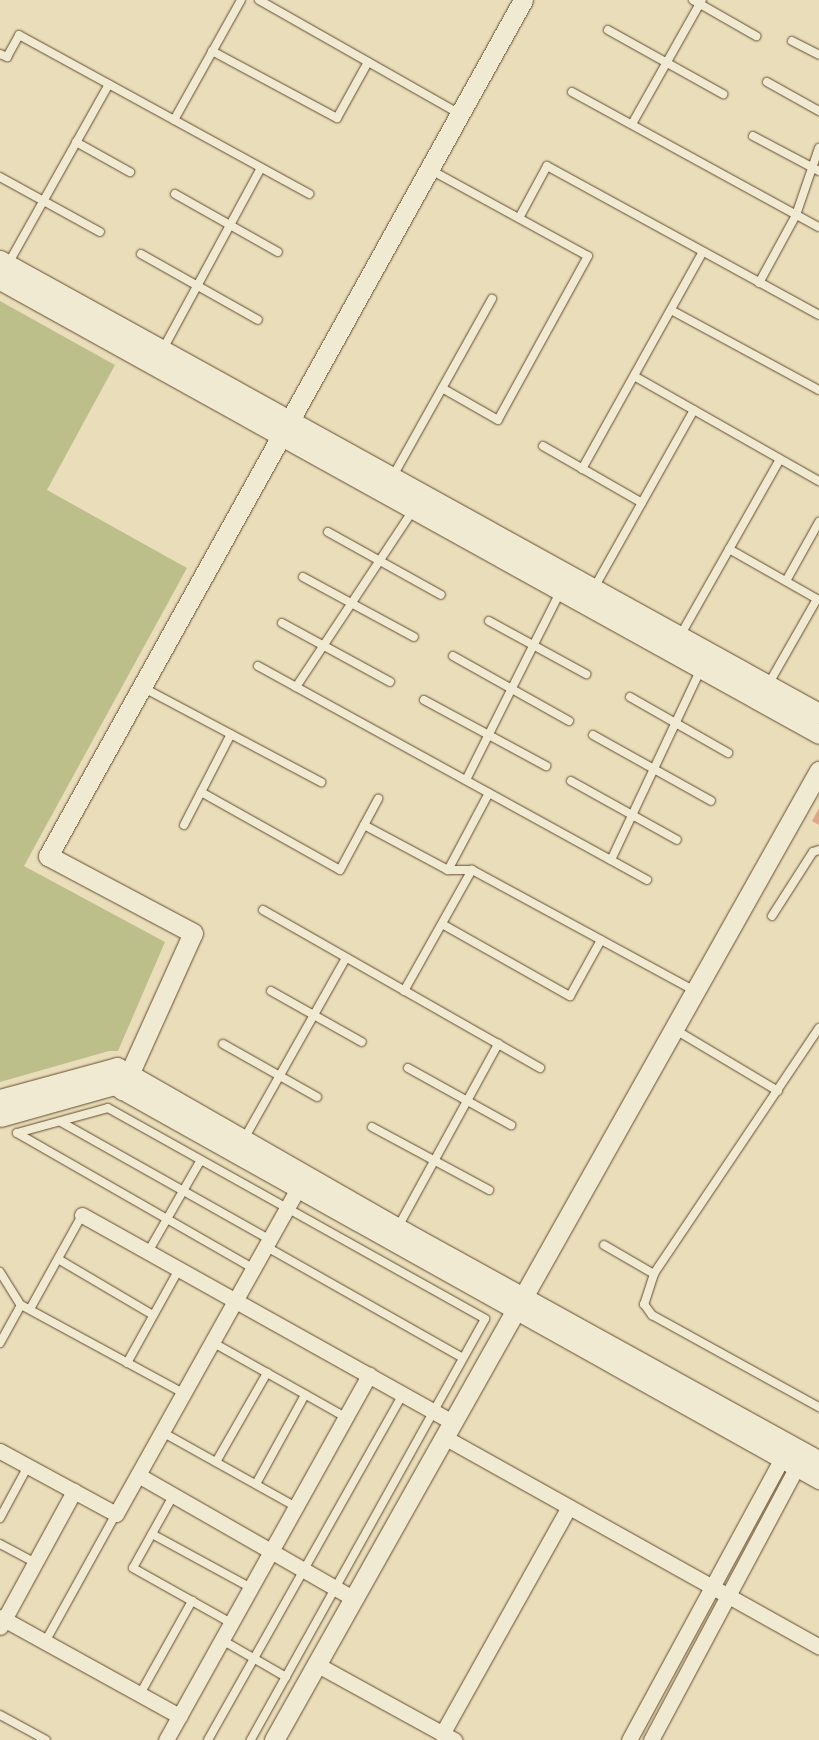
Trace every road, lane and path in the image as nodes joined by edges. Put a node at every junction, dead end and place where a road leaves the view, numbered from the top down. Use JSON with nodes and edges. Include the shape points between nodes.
{"nodes":[{"id":1,"x":241,"y":0,"type":"edge"},
{"id":2,"x":259,"y":0,"type":"edge"},
{"id":3,"x":523,"y":0,"type":"edge"},
{"id":4,"x":698,"y":1,"type":"edge"},
{"id":5,"x":608,"y":30,"type":"dead end"},
{"id":6,"x":756,"y":36,"type":"dead end"},
{"id":7,"x":792,"y":41,"type":"dead end"},
{"id":8,"x":212,"y":51,"type":"junction"},
{"id":9,"x":0,"y":54,"type":"edge"},
{"id":10,"x":819,"y":55,"type":"edge"},
{"id":11,"x":368,"y":62,"type":"junction"},
{"id":12,"x":667,"y":63,"type":"junction"},
{"id":13,"x":766,"y":82,"type":"dead end"},
{"id":14,"x":108,"y":84,"type":"junction"},
{"id":15,"x":572,"y":92,"type":"dead end"},
{"id":16,"x":723,"y":94,"type":"dead end"},
{"id":17,"x":819,"y":111,"type":"edge"},
{"id":18,"x":460,"y":114,"type":"junction"},
{"id":19,"x":174,"y":120,"type":"junction"},
{"id":20,"x":632,"y":124,"type":"junction"},
{"id":21,"x":753,"y":136,"type":"dead end"},
{"id":22,"x":76,"y":142,"type":"junction"},
{"id":23,"x":819,"y":148,"type":"edge"},
{"id":24,"x":261,"y":168,"type":"junction"},
{"id":25,"x":429,"y":169,"type":"junction"},
{"id":26,"x":816,"y":169,"type":"edge"},
{"id":27,"x":130,"y":172,"type":"dead end"},
{"id":28,"x":0,"y":177,"type":"edge"},
{"id":29,"x":175,"y":194,"type":"dead end"},
{"id":30,"x":309,"y":194,"type":"dead end"},
{"id":31,"x":43,"y":201,"type":"junction"},
{"id":32,"x":796,"y":215,"type":"junction"},
{"id":33,"x":519,"y":218,"type":"junction"},
{"id":34,"x":230,"y":225,"type":"junction"},
{"id":35,"x":819,"y":227,"type":"edge"},
{"id":36,"x":100,"y":232,"type":"dead end"},
{"id":37,"x":278,"y":252,"type":"dead end"},
{"id":38,"x":703,"y":252,"type":"junction"},
{"id":39,"x":141,"y":254,"type":"dead end"},
{"id":40,"x":3,"y":268,"type":"edge"},
{"id":41,"x":759,"y":282,"type":"junction"},
{"id":42,"x":197,"y":286,"type":"junction"},
{"id":43,"x":492,"y":299,"type":"dead end"},
{"id":44,"x":671,"y":310,"type":"junction"},
{"id":45,"x":819,"y":315,"type":"edge"},
{"id":46,"x":258,"y":320,"type":"dead end"},
{"id":47,"x":163,"y":349,"type":"junction"},
{"id":48,"x":634,"y":376,"type":"junction"},
{"id":49,"x":442,"y":388,"type":"junction"},
{"id":50,"x":819,"y":390,"type":"edge"},
{"id":51,"x":694,"y":410,"type":"junction"},
{"id":52,"x":286,"y":428,"type":"junction"},
{"id":53,"x":543,"y":446,"type":"dead end"},
{"id":54,"x":780,"y":459,"type":"junction"},
{"id":55,"x":582,"y":469,"type":"junction"},
{"id":56,"x":393,"y":476,"type":"junction"},
{"id":57,"x":819,"y":481,"type":"edge"},
{"id":58,"x":642,"y":503,"type":"junction"},
{"id":59,"x":414,"y":509,"type":"junction"},
{"id":60,"x":819,"y":522,"type":"edge"},
{"id":61,"x":328,"y":532,"type":"dead end"},
{"id":62,"x":729,"y":549,"type":"junction"},
{"id":63,"x":380,"y":561,"type":"junction"},
{"id":64,"x":303,"y":577,"type":"dead end"},
{"id":65,"x":786,"y":581,"type":"junction"},
{"id":66,"x":594,"y":588,"type":"junction"},
{"id":67,"x":560,"y":591,"type":"junction"},
{"id":68,"x":441,"y":595,"type":"dead end"},
{"id":69,"x":351,"y":603,"type":"junction"},
{"id":70,"x":489,"y":621,"type":"dead end"},
{"id":71,"x":282,"y":623,"type":"dead end"},
{"id":72,"x":680,"y":636,"type":"junction"},
{"id":73,"x":414,"y":637,"type":"dead end"},
{"id":74,"x":323,"y":645,"type":"junction"},
{"id":75,"x":534,"y":645,"type":"junction"},
{"id":76,"x":453,"y":656,"type":"dead end"},
{"id":77,"x":258,"y":666,"type":"dead end"},
{"id":78,"x":701,"y":669,"type":"junction"},
{"id":79,"x":586,"y":674,"type":"dead end"},
{"id":80,"x":390,"y":682,"type":"dead end"},
{"id":81,"x":768,"y":685,"type":"junction"},
{"id":82,"x":296,"y":686,"type":"junction"},
{"id":83,"x":142,"y":687,"type":"junction"},
{"id":84,"x":512,"y":689,"type":"junction"},
{"id":85,"x":630,"y":697,"type":"dead end"},
{"id":86,"x":424,"y":700,"type":"dead end"},
{"id":87,"x":819,"y":713,"type":"edge"},
{"id":88,"x":569,"y":721,"type":"dead end"},
{"id":89,"x":676,"y":723,"type":"junction"},
{"id":90,"x":231,"y":734,"type":"junction"},
{"id":91,"x":819,"y":734,"type":"edge"},
{"id":92,"x":489,"y":735,"type":"junction"},
{"id":93,"x":593,"y":735,"type":"dead end"},
{"id":94,"x":728,"y":753,"type":"dead end"},
{"id":95,"x":546,"y":766,"type":"dead end"},
{"id":96,"x":654,"y":769,"type":"junction"},
{"id":97,"x":819,"y":771,"type":"edge"},
{"id":98,"x":466,"y":780,"type":"junction"},
{"id":99,"x":571,"y":780,"type":"dead end"},
{"id":100,"x":321,"y":782,"type":"dead end"},
{"id":101,"x":201,"y":792,"type":"junction"},
{"id":102,"x":489,"y":793,"type":"junction"},
{"id":103,"x":378,"y":799,"type":"dead end"},
{"id":104,"x":711,"y":801,"type":"dead end"},
{"id":105,"x":633,"y":815,"type":"junction"},
{"id":106,"x":184,"y":825,"type":"dead end"},
{"id":107,"x":364,"y":825,"type":"junction"},
{"id":108,"x":676,"y":840,"type":"dead end"},
{"id":109,"x":819,"y":850,"type":"edge"},
{"id":110,"x":612,"y":860,"type":"junction"},
{"id":111,"x":448,"y":870,"type":"junction"},
{"id":112,"x":472,"y":870,"type":"junction"},
{"id":113,"x":647,"y":880,"type":"dead end"},
{"id":114,"x":263,"y":910,"type":"dead end"},
{"id":115,"x":772,"y":916,"type":"dead end"},
{"id":116,"x":442,"y":924,"type":"junction"},
{"id":117,"x":601,"y":940,"type":"junction"},
{"id":118,"x":346,"y":958,"type":"junction"},
{"id":119,"x":271,"y":991,"type":"dead end"},
{"id":120,"x":404,"y":991,"type":"junction"},
{"id":121,"x":696,"y":991,"type":"junction"},
{"id":122,"x":314,"y":1015,"type":"junction"},
{"id":123,"x":819,"y":1028,"type":"edge"},
{"id":124,"x":674,"y":1029,"type":"junction"},
{"id":125,"x":362,"y":1042,"type":"dead end"},
{"id":126,"x":223,"y":1044,"type":"dead end"},
{"id":127,"x":498,"y":1044,"type":"junction"},
{"id":128,"x":408,"y":1068,"type":"dead end"},
{"id":129,"x":540,"y":1068,"type":"dead end"},
{"id":130,"x":280,"y":1076,"type":"junction"},
{"id":131,"x":126,"y":1082,"type":"junction"},
{"id":132,"x":778,"y":1091,"type":"junction"},
{"id":133,"x":317,"y":1097,"type":"dead end"},
{"id":134,"x":0,"y":1099,"type":"edge"},
{"id":135,"x":467,"y":1101,"type":"junction"},
{"id":136,"x":0,"y":1117,"type":"edge"},
{"id":137,"x":61,"y":1122,"type":"junction"},
{"id":138,"x":511,"y":1125,"type":"dead end"},
{"id":139,"x":372,"y":1127,"type":"dead end"},
{"id":140,"x":244,"y":1140,"type":"junction"},
{"id":141,"x":201,"y":1160,"type":"junction"},
{"id":142,"x":434,"y":1161,"type":"junction"},
{"id":143,"x":298,"y":1188,"type":"junction"},
{"id":144,"x":489,"y":1190,"type":"dead end"},
{"id":145,"x":184,"y":1191,"type":"junction"},
{"id":146,"x":286,"y":1208,"type":"junction"},
{"id":147,"x":82,"y":1215,"type":"joint"},
{"id":148,"x":167,"y":1219,"type":"junction"},
{"id":149,"x":397,"y":1228,"type":"junction"},
{"id":150,"x":267,"y":1242,"type":"junction"},
{"id":151,"x":604,"y":1246,"type":"dead end"},
{"id":152,"x":148,"y":1252,"type":"junction"},
{"id":153,"x":58,"y":1259,"type":"junction"},
{"id":154,"x":253,"y":1268,"type":"junction"},
{"id":155,"x":179,"y":1269,"type":"junction"},
{"id":156,"x":0,"y":1272,"type":"edge"},
{"id":157,"x":654,"y":1274,"type":"junction"},
{"id":158,"x":235,"y":1300,"type":"junction"},
{"id":159,"x":519,"y":1303,"type":"junction"},
{"id":160,"x":21,"y":1304,"type":"junction"},
{"id":161,"x":30,"y":1309,"type":"junction"},
{"id":162,"x":153,"y":1315,"type":"junction"},
{"id":163,"x":212,"y":1342,"type":"junction"},
{"id":164,"x":0,"y":1343,"type":"edge"},
{"id":165,"x":463,"y":1358,"type":"junction"},
{"id":166,"x":127,"y":1363,"type":"junction"},
{"id":167,"x":267,"y":1373,"type":"junction"},
{"id":168,"x":369,"y":1375,"type":"junction"},
{"id":169,"x":183,"y":1393,"type":"junction"},
{"id":170,"x":403,"y":1394,"type":"junction"},
{"id":171,"x":306,"y":1395,"type":"junction"},
{"id":172,"x":819,"y":1406,"type":"edge"},
{"id":173,"x":434,"y":1411,"type":"junction"},
{"id":174,"x":345,"y":1417,"type":"junction"},
{"id":175,"x":448,"y":1429,"type":"junction"},
{"id":176,"x":162,"y":1432,"type":"junction"},
{"id":177,"x":0,"y":1451,"type":"edge"},
{"id":178,"x":792,"y":1458,"type":"junction"},
{"id":179,"x":819,"y":1461,"type":"edge"},
{"id":180,"x":216,"y":1462,"type":"junction"},
{"id":181,"x":28,"y":1466,"type":"junction"},
{"id":182,"x":138,"y":1475,"type":"junction"},
{"id":183,"x":819,"y":1479,"type":"edge"},
{"id":184,"x":256,"y":1484,"type":"junction"},
{"id":185,"x":74,"y":1491,"type":"junction"},
{"id":186,"x":173,"y":1496,"type":"junction"},
{"id":187,"x":3,"y":1504,"type":"edge"},
{"id":188,"x":296,"y":1506,"type":"junction"},
{"id":189,"x":569,"y":1507,"type":"junction"},
{"id":190,"x":116,"y":1514,"type":"junction"},
{"id":191,"x":0,"y":1518,"type":"edge"},
{"id":192,"x":152,"y":1534,"type":"junction"},
{"id":193,"x":0,"y":1544,"type":"edge"},
{"id":194,"x":271,"y":1551,"type":"junction"},
{"id":195,"x":35,"y":1563,"type":"junction"},
{"id":196,"x":304,"y":1570,"type":"junction"},
{"id":197,"x":712,"y":1587,"type":"junction"},
{"id":198,"x":250,"y":1588,"type":"junction"},
{"id":199,"x":336,"y":1589,"type":"junction"},
{"id":200,"x":728,"y":1596,"type":"junction"},
{"id":201,"x":353,"y":1598,"type":"junction"},
{"id":202,"x":192,"y":1601,"type":"junction"},
{"id":203,"x":1,"y":1621,"type":"edge"},
{"id":204,"x":231,"y":1623,"type":"junction"},
{"id":205,"x":222,"y":1640,"type":"junction"},
{"id":206,"x":45,"y":1642,"type":"junction"},
{"id":207,"x":819,"y":1647,"type":"edge"},
{"id":208,"x":254,"y":1659,"type":"junction"},
{"id":209,"x":316,"y":1664,"type":"junction"},
{"id":210,"x":286,"y":1678,"type":"junction"},
{"id":211,"x":140,"y":1694,"type":"junction"},
{"id":212,"x":0,"y":1715,"type":"edge"},
{"id":213,"x":179,"y":1716,"type":"junction"},
{"id":214,"x":448,"y":1737,"type":"edge"},
{"id":215,"x":46,"y":1740,"type":"edge"},
{"id":216,"x":166,"y":1740,"type":"edge"},
{"id":217,"x":208,"y":1740,"type":"edge"},
{"id":218,"x":251,"y":1740,"type":"edge"},
{"id":219,"x":274,"y":1740,"type":"edge"},
{"id":220,"x":629,"y":1740,"type":"edge"},
{"id":221,"x":651,"y":1740,"type":"edge"}],
"edges":[{"from":1,"to":8,"type":"lane"},
{"from":2,"to":11,"type":"lane"},
{"from":3,"to":18,"type":"street"},
{"from":4,"to":6,"type":"lane"},
{"from":4,"to":12,"type":"lane"},
{"from":5,"to":12,"type":"lane"},
{"from":7,"to":10,"type":"lane"},
{"from":8,"to":11,"type":"lane","via":[[337,118]]},
{"from":8,"to":19,"type":"lane"},
{"from":9,"to":14,"type":"lane","via":[[7,57],[18,35]]},
{"from":11,"to":18,"type":"lane"},
{"from":12,"to":16,"type":"lane"},
{"from":12,"to":20,"type":"lane"},
{"from":13,"to":17,"type":"lane"},
{"from":14,"to":19,"type":"lane"},
{"from":14,"to":22,"type":"lane"},
{"from":15,"to":20,"type":"lane"},
{"from":18,"to":25,"type":"street"},
{"from":19,"to":24,"type":"lane"},
{"from":20,"to":32,"type":"lane"},
{"from":21,"to":26,"type":"lane"},
{"from":22,"to":27,"type":"lane"},
{"from":22,"to":31,"type":"lane"},
{"from":23,"to":26,"type":"lane"},
{"from":24,"to":30,"type":"lane"},
{"from":24,"to":34,"type":"lane"},
{"from":25,"to":33,"type":"lane"},
{"from":25,"to":52,"type":"street"},
{"from":26,"to":32,"type":"lane"},
{"from":28,"to":31,"type":"lane"},
{"from":29,"to":34,"type":"lane"},
{"from":31,"to":36,"type":"lane"},
{"from":31,"to":40,"type":"lane"},
{"from":32,"to":35,"type":"lane"},
{"from":32,"to":41,"type":"lane"},
{"from":33,"to":38,"type":"lane","via":[[547,166]]},
{"from":33,"to":49,"type":"lane","via":[[588,256],[498,420]]},
{"from":34,"to":37,"type":"lane"},
{"from":34,"to":42,"type":"lane"},
{"from":38,"to":41,"type":"lane"},
{"from":38,"to":44,"type":"lane"},
{"from":39,"to":42,"type":"lane"},
{"from":40,"to":47,"type":"street"},
{"from":40,"to":52,"type":"street"},
{"from":41,"to":45,"type":"lane"},
{"from":42,"to":46,"type":"lane"},
{"from":42,"to":47,"type":"lane"},
{"from":43,"to":49,"type":"lane"},
{"from":44,"to":48,"type":"lane"},
{"from":44,"to":50,"type":"lane"},
{"from":47,"to":52,"type":"street"},
{"from":48,"to":51,"type":"lane"},
{"from":48,"to":55,"type":"lane"},
{"from":49,"to":56,"type":"lane"},
{"from":51,"to":54,"type":"lane"},
{"from":51,"to":58,"type":"lane"},
{"from":52,"to":56,"type":"street"},
{"from":52,"to":59,"type":"street"},
{"from":52,"to":83,"type":"street"},
{"from":53,"to":55,"type":"lane"},
{"from":54,"to":57,"type":"lane"},
{"from":54,"to":62,"type":"lane"},
{"from":55,"to":58,"type":"lane"},
{"from":56,"to":66,"type":"street"},
{"from":58,"to":66,"type":"lane"},
{"from":59,"to":63,"type":"lane"},
{"from":59,"to":67,"type":"street"},
{"from":60,"to":65,"type":"lane"},
{"from":61,"to":63,"type":"lane"},
{"from":62,"to":65,"type":"lane"},
{"from":62,"to":72,"type":"lane"},
{"from":63,"to":68,"type":"lane"},
{"from":63,"to":69,"type":"lane"},
{"from":64,"to":69,"type":"lane"},
{"from":65,"to":81,"type":"lane","via":[[817,598]]},
{"from":66,"to":72,"type":"street"},
{"from":67,"to":75,"type":"lane"},
{"from":67,"to":78,"type":"street"},
{"from":69,"to":73,"type":"lane"},
{"from":69,"to":74,"type":"lane"},
{"from":70,"to":75,"type":"lane"},
{"from":71,"to":74,"type":"lane"},
{"from":72,"to":81,"type":"street"},
{"from":74,"to":80,"type":"lane"},
{"from":74,"to":82,"type":"lane"},
{"from":75,"to":79,"type":"lane"},
{"from":75,"to":84,"type":"lane"},
{"from":76,"to":84,"type":"lane"},
{"from":77,"to":82,"type":"lane"},
{"from":78,"to":89,"type":"lane"},
{"from":78,"to":91,"type":"street"},
{"from":81,"to":87,"type":"street"},
{"from":82,"to":98,"type":"lane"},
{"from":83,"to":90,"type":"lane"},
{"from":83,"to":131,"type":"street","via":[[48,856],[193,933]]},
{"from":84,"to":88,"type":"lane"},
{"from":84,"to":92,"type":"lane"},
{"from":85,"to":89,"type":"lane"},
{"from":86,"to":92,"type":"lane"},
{"from":89,"to":94,"type":"lane"},
{"from":89,"to":96,"type":"lane"},
{"from":90,"to":100,"type":"lane"},
{"from":90,"to":101,"type":"lane"},
{"from":92,"to":95,"type":"lane"},
{"from":92,"to":98,"type":"lane"},
{"from":93,"to":96,"type":"lane"},
{"from":96,"to":104,"type":"lane"},
{"from":96,"to":105,"type":"lane"},
{"from":97,"to":121,"type":"street"},
{"from":98,"to":102,"type":"lane"},
{"from":99,"to":105,"type":"lane"},
{"from":101,"to":106,"type":"lane"},
{"from":101,"to":107,"type":"lane","via":[[340,870]]},
{"from":102,"to":110,"type":"lane"},
{"from":102,"to":111,"type":"lane"},
{"from":103,"to":107,"type":"lane"},
{"from":105,"to":108,"type":"lane"},
{"from":105,"to":110,"type":"lane"},
{"from":107,"to":111,"type":"lane"},
{"from":109,"to":115,"type":"lane","via":[[813,852]]},
{"from":110,"to":113,"type":"lane"},
{"from":111,"to":112,"type":"lane"},
{"from":112,"to":116,"type":"lane"},
{"from":112,"to":117,"type":"lane"},
{"from":114,"to":118,"type":"lane"},
{"from":116,"to":117,"type":"lane","via":[[570,996]]},
{"from":116,"to":120,"type":"lane"},
{"from":117,"to":121,"type":"lane"},
{"from":118,"to":120,"type":"lane"},
{"from":118,"to":122,"type":"lane"},
{"from":119,"to":122,"type":"lane"},
{"from":120,"to":127,"type":"lane"},
{"from":121,"to":124,"type":"street"},
{"from":122,"to":125,"type":"lane"},
{"from":122,"to":130,"type":"lane"},
{"from":123,"to":132,"type":"lane"},
{"from":124,"to":132,"type":"lane"},
{"from":124,"to":159,"type":"street"},
{"from":126,"to":130,"type":"lane"},
{"from":127,"to":129,"type":"lane"},
{"from":127,"to":135,"type":"lane"},
{"from":128,"to":135,"type":"lane"},
{"from":130,"to":133,"type":"lane"},
{"from":130,"to":140,"type":"lane"},
{"from":131,"to":134,"type":"street","via":[[117,1067]]},
{"from":131,"to":136,"type":"street"},
{"from":131,"to":140,"type":"street"},
{"from":131,"to":143,"type":"street"},
{"from":132,"to":157,"type":"lane"},
{"from":135,"to":138,"type":"lane"},
{"from":135,"to":142,"type":"lane"},
{"from":137,"to":141,"type":"lane","via":[[108,1108]]},
{"from":137,"to":145,"type":"lane"},
{"from":137,"to":148,"type":"lane","via":[[17,1133]]},
{"from":139,"to":142,"type":"lane"},
{"from":140,"to":149,"type":"street"},
{"from":141,"to":145,"type":"lane"},
{"from":141,"to":146,"type":"lane"},
{"from":142,"to":144,"type":"lane"},
{"from":142,"to":149,"type":"lane"},
{"from":143,"to":146,"type":"street"},
{"from":143,"to":159,"type":"street"},
{"from":145,"to":148,"type":"lane"},
{"from":145,"to":150,"type":"lane"},
{"from":146,"to":150,"type":"street"},
{"from":146,"to":165,"type":"lane","via":[[485,1319]]},
{"from":147,"to":152,"type":"street"},
{"from":147,"to":153,"type":"lane"},
{"from":148,"to":152,"type":"lane"},
{"from":148,"to":154,"type":"lane"},
{"from":149,"to":159,"type":"street"},
{"from":150,"to":154,"type":"street"},
{"from":150,"to":165,"type":"lane"},
{"from":151,"to":157,"type":"lane"},
{"from":152,"to":155,"type":"street"},
{"from":153,"to":161,"type":"lane"},
{"from":153,"to":162,"type":"lane"},
{"from":154,"to":158,"type":"street"},
{"from":155,"to":158,"type":"street"},
{"from":155,"to":162,"type":"lane"},
{"from":156,"to":160,"type":"lane"},
{"from":157,"to":172,"type":"lane","via":[[644,1304],[652,1315]]},
{"from":158,"to":163,"type":"street"},
{"from":158,"to":168,"type":"street"},
{"from":159,"to":175,"type":"street"},
{"from":159,"to":178,"type":"street"},
{"from":160,"to":161,"type":"lane"},
{"from":160,"to":164,"type":"lane"},
{"from":161,"to":166,"type":"lane"},
{"from":162,"to":166,"type":"lane"},
{"from":163,"to":167,"type":"lane"},
{"from":163,"to":169,"type":"street"},
{"from":165,"to":173,"type":"lane"},
{"from":166,"to":169,"type":"lane"},
{"from":167,"to":171,"type":"lane"},
{"from":167,"to":180,"type":"lane"},
{"from":168,"to":170,"type":"street"},
{"from":168,"to":174,"type":"street"},
{"from":169,"to":176,"type":"street"},
{"from":170,"to":173,"type":"street"},
{"from":170,"to":196,"type":"lane"},
{"from":171,"to":174,"type":"lane"},
{"from":171,"to":184,"type":"lane"},
{"from":173,"to":175,"type":"street"},
{"from":173,"to":199,"type":"lane"},
{"from":174,"to":188,"type":"street"},
{"from":175,"to":189,"type":"street"},
{"from":175,"to":201,"type":"street"},
{"from":176,"to":180,"type":"lane"},
{"from":176,"to":182,"type":"street"},
{"from":177,"to":181,"type":"street"},
{"from":178,"to":179,"type":"street"},
{"from":178,"to":183,"type":"street"},
{"from":178,"to":197,"type":"street"},
{"from":178,"to":200,"type":"street"},
{"from":180,"to":184,"type":"lane"},
{"from":181,"to":185,"type":"street"},
{"from":181,"to":187,"type":"lane"},
{"from":182,"to":186,"type":"street"},
{"from":182,"to":190,"type":"street"},
{"from":184,"to":188,"type":"lane"},
{"from":185,"to":190,"type":"street"},
{"from":185,"to":195,"type":"street"},
{"from":186,"to":192,"type":"lane"},
{"from":186,"to":194,"type":"street"},
{"from":187,"to":191,"type":"lane"},
{"from":188,"to":194,"type":"street"},
{"from":189,"to":197,"type":"street"},
{"from":189,"to":214,"type":"street"},
{"from":190,"to":206,"type":"lane"},
{"from":192,"to":198,"type":"lane"},
{"from":192,"to":202,"type":"lane","via":[[132,1568]]},
{"from":193,"to":195,"type":"lane"},
{"from":194,"to":196,"type":"street"},
{"from":194,"to":198,"type":"street"},
{"from":195,"to":203,"type":"street"},
{"from":196,"to":199,"type":"street"},
{"from":196,"to":208,"type":"lane"},
{"from":197,"to":200,"type":"street"},
{"from":197,"to":220,"type":"street"},
{"from":198,"to":204,"type":"street"},
{"from":199,"to":201,"type":"street"},
{"from":199,"to":210,"type":"lane"},
{"from":200,"to":207,"type":"street"},
{"from":200,"to":221,"type":"street"},
{"from":201,"to":209,"type":"street"},
{"from":202,"to":204,"type":"lane"},
{"from":202,"to":211,"type":"lane"},
{"from":203,"to":206,"type":"street"},
{"from":204,"to":205,"type":"street"},
{"from":205,"to":208,"type":"lane"},
{"from":205,"to":213,"type":"street"},
{"from":206,"to":211,"type":"street"},
{"from":208,"to":210,"type":"lane"},
{"from":208,"to":217,"type":"lane"},
{"from":209,"to":214,"type":"street"},
{"from":209,"to":219,"type":"street"},
{"from":210,"to":218,"type":"lane"},
{"from":211,"to":213,"type":"street"},
{"from":212,"to":215,"type":"lane"},
{"from":213,"to":216,"type":"street"}]}
